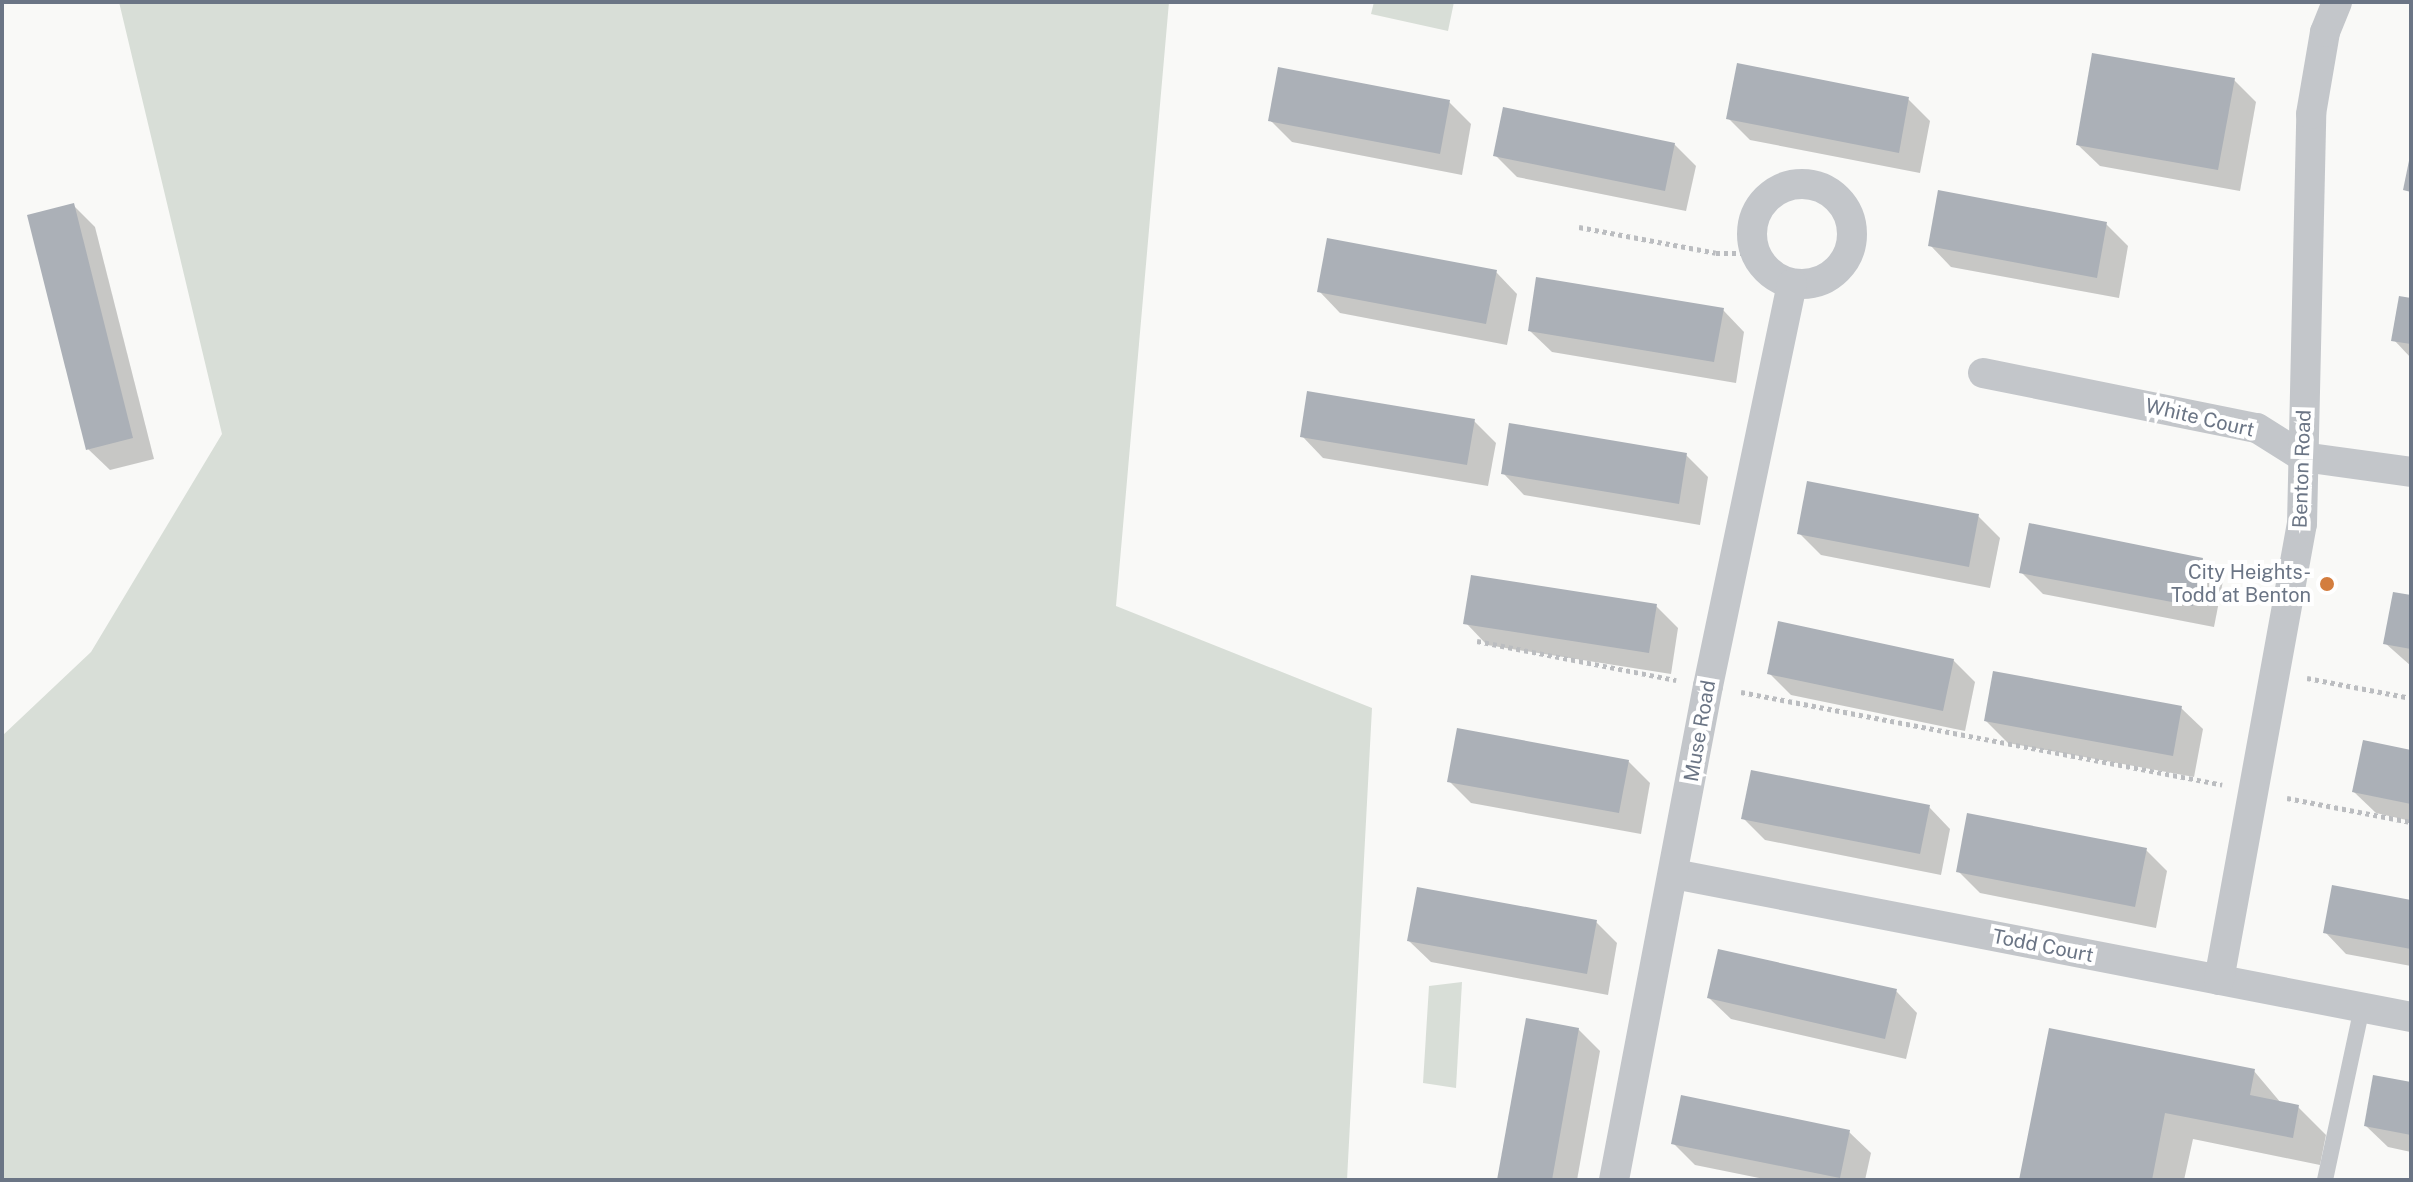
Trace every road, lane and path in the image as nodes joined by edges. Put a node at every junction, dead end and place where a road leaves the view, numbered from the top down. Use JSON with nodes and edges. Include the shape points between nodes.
{"nodes":[{"id":1,"x":2337,"y":2,"type":"edge"},
{"id":2,"x":1579,"y":227,"type":"dead end"},
{"id":3,"x":1755,"y":253,"type":"junction"},
{"id":4,"x":1792,"y":284,"type":"junction"},
{"id":5,"x":1983,"y":373,"type":"dead end"},
{"id":6,"x":2303,"y":457,"type":"junction"},
{"id":7,"x":2411,"y":472,"type":"edge"},
{"id":8,"x":1477,"y":641,"type":"dead end"},
{"id":9,"x":2278,"y":673,"type":"junction"},
{"id":10,"x":1708,"y":686,"type":"junction"},
{"id":11,"x":2411,"y":698,"type":"edge"},
{"id":12,"x":2256,"y":792,"type":"junction"},
{"id":13,"x":2411,"y":822,"type":"edge"},
{"id":14,"x":1674,"y":874,"type":"junction"},
{"id":15,"x":2219,"y":980,"type":"junction"},
{"id":16,"x":2362,"y":1008,"type":"junction"},
{"id":17,"x":2411,"y":1017,"type":"edge"},
{"id":18,"x":1614,"y":1180,"type":"edge"},
{"id":19,"x":2325,"y":1180,"type":"edge"}],
"edges":[{"from":1,"to":6,"type":"street","name":"Benton Road","via":[[2325,32],[2311,114]]},
{"from":2,"to":3,"type":"path","via":[[1716,253]]},
{"from":3,"to":4,"type":"street","via":[[1770,272]]},
{"from":3,"to":4,"type":"street","via":[[1754,219],[1773,192],[1805,183],[1835,196],[1851,224],[1847,256],[1824,279]]},
{"from":4,"to":10,"type":"street","name":"Muse Road"},
{"from":5,"to":6,"type":"street","name":"White Court","via":[[2257,428]]},
{"from":6,"to":7,"type":"street","name":"White Court"},
{"from":6,"to":9,"type":"street","name":"Benton Road","via":[[2302,524]]},
{"from":8,"to":10,"type":"path"},
{"from":9,"to":11,"type":"path"},
{"from":9,"to":12,"type":"street","name":"Benton Road"},
{"from":10,"to":12,"type":"path"},
{"from":10,"to":14,"type":"street","name":"Muse Road"},
{"from":12,"to":13,"type":"path"},
{"from":12,"to":15,"type":"street","name":"Benton Road"},
{"from":14,"to":15,"type":"street","name":"Todd Court"},
{"from":14,"to":18,"type":"street","name":"Muse Road"},
{"from":15,"to":16,"type":"street","name":"Todd Court"},
{"from":16,"to":17,"type":"street","name":"Todd Court"},
{"from":16,"to":19,"type":"lane"}]}
